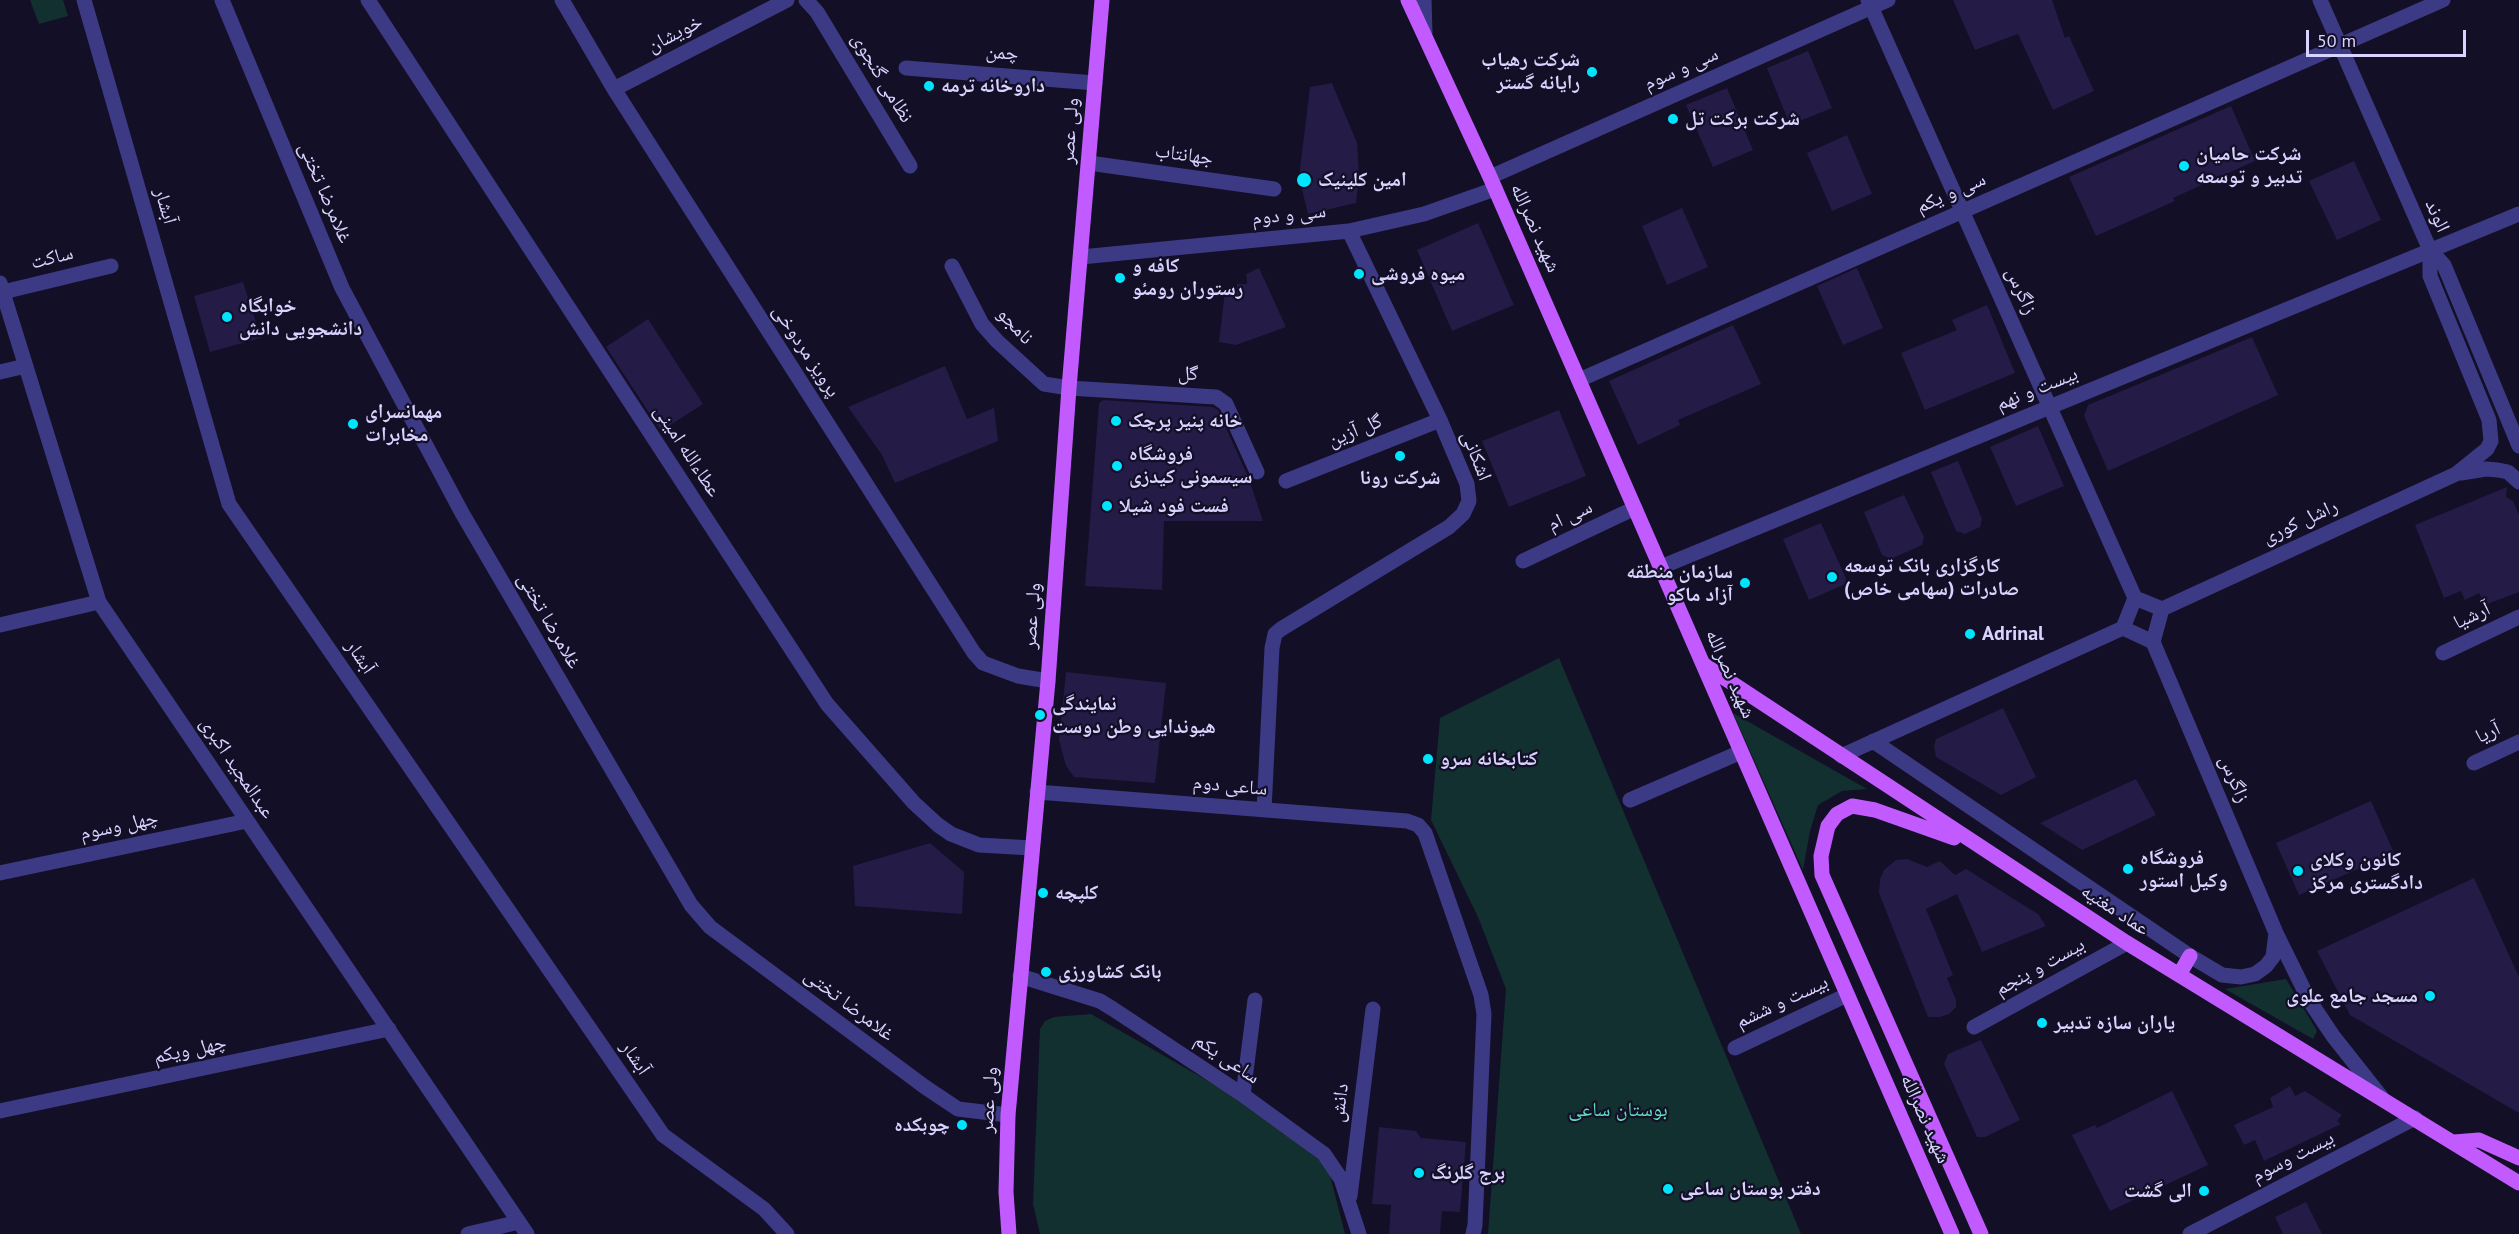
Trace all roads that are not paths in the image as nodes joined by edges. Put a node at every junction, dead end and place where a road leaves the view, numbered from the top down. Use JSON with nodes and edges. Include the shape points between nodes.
{"nodes":[{"id":1,"x":84,"y":0,"type":"edge"},
{"id":2,"x":222,"y":0,"type":"edge"},
{"id":3,"x":368,"y":0,"type":"edge"},
{"id":4,"x":562,"y":0,"type":"edge"},
{"id":5,"x":787,"y":0,"type":"edge"},
{"id":6,"x":806,"y":0,"type":"edge"},
{"id":7,"x":1102,"y":0,"type":"edge"},
{"id":8,"x":1408,"y":0,"type":"edge"},
{"id":9,"x":1424,"y":0,"type":"edge"},
{"id":10,"x":1888,"y":0,"type":"edge"},
{"id":11,"x":2319,"y":0,"type":"edge"},
{"id":12,"x":2444,"y":0,"type":"edge"},
{"id":13,"x":1870,"y":4,"type":"edge"},
{"id":14,"x":817,"y":6,"type":"edge"},
{"id":15,"x":1425,"y":33,"type":"junction"},
{"id":16,"x":2340,"y":46,"type":"junction"},
{"id":17,"x":906,"y":68,"type":"dead end"},
{"id":18,"x":1095,"y":82,"type":"junction"},
{"id":19,"x":614,"y":89,"type":"junction"},
{"id":20,"x":1089,"y":163,"type":"junction"},
{"id":21,"x":910,"y":166,"type":"dead end"},
{"id":22,"x":1492,"y":183,"type":"junction"},
{"id":23,"x":1274,"y":189,"type":"dead end"},
{"id":24,"x":1962,"y":211,"type":"junction"},
{"id":25,"x":2519,"y":214,"type":"edge"},
{"id":26,"x":1349,"y":231,"type":"junction"},
{"id":27,"x":2430,"y":250,"type":"junction"},
{"id":28,"x":1081,"y":257,"type":"junction"},
{"id":29,"x":111,"y":266,"type":"dead end"},
{"id":30,"x":952,"y":266,"type":"dead end"},
{"id":31,"x":1,"y":288,"type":"edge"},
{"id":32,"x":26,"y":366,"type":"junction"},
{"id":33,"x":0,"y":372,"type":"edge"},
{"id":34,"x":1578,"y":380,"type":"junction"},
{"id":35,"x":1069,"y":388,"type":"junction"},
{"id":36,"x":2050,"y":407,"type":"junction"},
{"id":37,"x":1440,"y":420,"type":"junction"},
{"id":38,"x":2518,"y":443,"type":"edge"},
{"id":39,"x":1257,"y":472,"type":"dead end"},
{"id":40,"x":2456,"y":474,"type":"junction"},
{"id":41,"x":1286,"y":481,"type":"dead end"},
{"id":42,"x":2519,"y":482,"type":"edge"},
{"id":43,"x":1635,"y":508,"type":"junction"},
{"id":44,"x":1522,"y":561,"type":"dead end"},
{"id":45,"x":1660,"y":567,"type":"junction"},
{"id":46,"x":2135,"y":598,"type":"junction"},
{"id":47,"x":99,"y":602,"type":"junction"},
{"id":48,"x":2162,"y":609,"type":"junction"},
{"id":49,"x":2519,"y":617,"type":"edge"},
{"id":50,"x":0,"y":625,"type":"edge"},
{"id":51,"x":2123,"y":628,"type":"junction"},
{"id":52,"x":2153,"y":642,"type":"junction"},
{"id":53,"x":2443,"y":653,"type":"dead end"},
{"id":54,"x":1703,"y":664,"type":"junction"},
{"id":55,"x":1048,"y":681,"type":"junction"},
{"id":56,"x":1874,"y":741,"type":"junction"},
{"id":57,"x":2519,"y":742,"type":"edge"},
{"id":58,"x":1741,"y":752,"type":"junction"},
{"id":59,"x":1841,"y":756,"type":"junction"},
{"id":60,"x":2474,"y":763,"type":"dead end"},
{"id":61,"x":1037,"y":792,"type":"junction"},
{"id":62,"x":1630,"y":800,"type":"dead end"},
{"id":63,"x":1264,"y":810,"type":"junction"},
{"id":64,"x":247,"y":821,"type":"junction"},
{"id":65,"x":1977,"y":846,"type":"junction"},
{"id":66,"x":1032,"y":848,"type":"junction"},
{"id":67,"x":0,"y":873,"type":"edge"},
{"id":68,"x":2276,"y":933,"type":"junction"},
{"id":69,"x":2127,"y":943,"type":"junction"},
{"id":70,"x":2190,"y":956,"type":"junction"},
{"id":71,"x":2179,"y":975,"type":"junction"},
{"id":72,"x":1020,"y":976,"type":"junction"},
{"id":73,"x":1847,"y":994,"type":"junction"},
{"id":74,"x":1255,"y":1000,"type":"dead end"},
{"id":75,"x":1373,"y":1009,"type":"dead end"},
{"id":76,"x":1974,"y":1027,"type":"dead end"},
{"id":77,"x":389,"y":1029,"type":"junction"},
{"id":78,"x":1735,"y":1048,"type":"dead end"},
{"id":79,"x":1905,"y":1060,"type":"junction"},
{"id":80,"x":1882,"y":1073,"type":"junction"},
{"id":81,"x":1244,"y":1095,"type":"junction"},
{"id":82,"x":2382,"y":1098,"type":"junction"},
{"id":83,"x":0,"y":1111,"type":"edge"},
{"id":84,"x":1008,"y":1115,"type":"junction"},
{"id":85,"x":2415,"y":1118,"type":"junction"},
{"id":86,"x":2454,"y":1142,"type":"junction"},
{"id":87,"x":2519,"y":1158,"type":"edge"},
{"id":88,"x":2519,"y":1183,"type":"edge"},
{"id":89,"x":1349,"y":1202,"type":"junction"},
{"id":90,"x":523,"y":1228,"type":"edge"},
{"id":91,"x":468,"y":1234,"type":"edge"},
{"id":92,"x":787,"y":1234,"type":"edge"},
{"id":93,"x":1009,"y":1234,"type":"edge"},
{"id":94,"x":1359,"y":1234,"type":"edge"},
{"id":95,"x":1473,"y":1234,"type":"edge"},
{"id":96,"x":1952,"y":1234,"type":"edge"},
{"id":97,"x":1981,"y":1234,"type":"edge"},
{"id":98,"x":2190,"y":1234,"type":"edge"}],
"edges":[{"from":1,"to":92,"type":"street","name":"آبشار","via":[[229,504],[663,1136],[764,1209]]},
{"from":2,"to":84,"type":"street","name":"غلامرضا تختی","via":[[342,288],[462,513],[691,905],[710,927],[925,1088],[958,1109]]},
{"from":3,"to":66,"type":"street","name":"عطاءالله امینی","via":[[827,704],[944,830],[980,845]]},
{"from":4,"to":19,"type":"street","name":"پرویز مردوخی"},
{"from":5,"to":19,"type":"street","name":"خویشان"},
{"from":6,"to":14,"type":"street","name":"نظامی گنجوی"},
{"from":7,"to":18,"type":"main road","name":"ولی عصر"},
{"from":8,"to":15,"type":"main road","name":"شهید نصرالله"},
{"from":9,"to":15,"type":"street"},
{"from":10,"to":13,"type":"street","name":"سی و سوم"},
{"from":11,"to":16,"type":"street","name":"الوند"},
{"from":12,"to":16,"type":"street","name":"سی و یکم"},
{"from":13,"to":22,"type":"street","name":"سی و سوم"},
{"from":13,"to":24,"type":"street","name":"زاگرس"},
{"from":14,"to":21,"type":"street","name":"نظامی گنجوی"},
{"from":15,"to":22,"type":"main road","name":"شهید نصرالله"},
{"from":16,"to":24,"type":"street","name":"سی و یکم"},
{"from":16,"to":27,"type":"street","name":"الوند"},
{"from":17,"to":18,"type":"street","name":"چمن"},
{"from":18,"to":20,"type":"main road","name":"ولی عصر"},
{"from":19,"to":55,"type":"street","name":"پرویز مردوخی","via":[[974,653],[983,663],[1018,676]]},
{"from":20,"to":23,"type":"street","name":"جهانتاب"},
{"from":20,"to":28,"type":"main road","name":"ولی عصر"},
{"from":22,"to":26,"type":"street","name":"سی و دوم","via":[[1424,214]]},
{"from":22,"to":34,"type":"main road","name":"شهید نصرالله"},
{"from":24,"to":34,"type":"street","name":"سی و یکم"},
{"from":24,"to":36,"type":"street","name":"زاگرس"},
{"from":25,"to":27,"type":"street","name":"بیست و نهم"},
{"from":26,"to":28,"type":"street","name":"سی و دوم"},
{"from":26,"to":37,"type":"street","name":"اشکانی"},
{"from":27,"to":36,"type":"street","name":"بیست و نهم"},
{"from":27,"to":38,"type":"street","name":"الوند","via":[[2444,265]]},
{"from":27,"to":40,"type":"street","via":[[2430,276],[2491,431],[2487,449]]},
{"from":28,"to":35,"type":"main road","name":"ولی عصر"},
{"from":29,"to":31,"type":"street","name":"ساکت"},
{"from":30,"to":35,"type":"street","name":"نامجو","via":[[982,324],[997,341],[1044,384]]},
{"from":31,"to":32,"type":"street","name":"عبدالمجید اکبری"},
{"from":32,"to":33,"type":"street"},
{"from":32,"to":47,"type":"street","name":"عبدالمجید اکبری"},
{"from":34,"to":43,"type":"main road","name":"شهید نصرالله"},
{"from":35,"to":39,"type":"street","name":"گل","via":[[1216,397],[1226,404]]},
{"from":35,"to":55,"type":"main road","name":"ولی عصر"},
{"from":36,"to":45,"type":"street","name":"بیست و نهم"},
{"from":36,"to":46,"type":"street","name":"زاگرس"},
{"from":37,"to":41,"type":"street","name":"گل آزین"},
{"from":37,"to":63,"type":"street","name":"اشکانی","via":[[1469,492],[1463,514],[1449,527],[1275,634]]},
{"from":40,"to":42,"type":"street","via":[[2498,470],[2508,472]]},
{"from":40,"to":48,"type":"street","name":"راشل کوری"},
{"from":43,"to":44,"type":"street","name":"سی ام"},
{"from":43,"to":45,"type":"main road","name":"شهید نصرالله"},
{"from":45,"to":54,"type":"main road","name":"شهید نصرالله"},
{"from":46,"to":48,"type":"street"},
{"from":46,"to":51,"type":"street"},
{"from":47,"to":50,"type":"street"},
{"from":47,"to":64,"type":"street","name":"عبدالمجید اکبری"},
{"from":48,"to":52,"type":"street"},
{"from":49,"to":53,"type":"street","name":"آرشیا"},
{"from":51,"to":52,"type":"street"},
{"from":51,"to":56,"type":"street"},
{"from":52,"to":68,"type":"street","name":"زاگرس"},
{"from":54,"to":58,"type":"main road","name":"شهید نصرالله"},
{"from":54,"to":59,"type":"main road","name":"عماد مغنیه"},
{"from":55,"to":61,"type":"main road","name":"ولی عصر"},
{"from":56,"to":59,"type":"street"},
{"from":56,"to":70,"type":"street","name":"عماد مغنیه"},
{"from":57,"to":60,"type":"street","name":"آریا"},
{"from":58,"to":62,"type":"street"},
{"from":58,"to":73,"type":"main road","name":"شهید نصرالله"},
{"from":59,"to":65,"type":"main road","name":"عماد مغنیه"},
{"from":61,"to":63,"type":"street","name":"ساعی دوم"},
{"from":61,"to":66,"type":"main road","name":"ولی عصر"},
{"from":63,"to":95,"type":"street","name":"ساعی دوم","via":[[1407,821],[1425,833],[1485,1014]]},
{"from":64,"to":67,"type":"street","name":"چهل وسوم"},
{"from":64,"to":77,"type":"street","name":"عبدالمجید اکبری"},
{"from":65,"to":69,"type":"main road","name":"عماد مغنیه"},
{"from":65,"to":79,"type":"main road","name":"شهید نصرالله","via":[[1875,810],[1852,806],[1837,814],[1822,843],[1822,875]]},
{"from":66,"to":72,"type":"main road","name":"ولی عصر"},
{"from":68,"to":70,"type":"street","name":"عماد مغنیه","via":[[2272,957],[2255,974],[2222,975]]},
{"from":68,"to":82,"type":"street","name":"زاگرس","via":[[2322,1021]]},
{"from":69,"to":71,"type":"main road","name":"عماد مغنیه"},
{"from":69,"to":76,"type":"street","name":"بیست و پنجم"},
{"from":70,"to":71,"type":"main road"},
{"from":71,"to":82,"type":"main road","name":"عماد مغنیه"},
{"from":72,"to":81,"type":"street","name":"ساعی یکم","via":[[1100,1001]]},
{"from":72,"to":84,"type":"main road","name":"ولی عصر"},
{"from":73,"to":78,"type":"street","name":"بیست و ششم"},
{"from":73,"to":80,"type":"main road","name":"شهید نصرالله"},
{"from":74,"to":81,"type":"street"},
{"from":75,"to":89,"type":"street","name":"دانش"},
{"from":77,"to":83,"type":"street","name":"چهل ویکم"},
{"from":77,"to":90,"type":"street","name":"عبدالمجید اکبری"},
{"from":79,"to":80,"type":"main road"},
{"from":79,"to":97,"type":"main road","name":"شهید نصرالله"},
{"from":80,"to":96,"type":"main road","name":"شهید نصرالله"},
{"from":81,"to":89,"type":"street","name":"ساعی یکم","via":[[1324,1154],[1341,1179]]},
{"from":82,"to":85,"type":"main road","name":"عماد مغنیه"},
{"from":84,"to":93,"type":"main road","name":"ولی عصر"},
{"from":85,"to":86,"type":"main road","name":"عماد مغنیه"},
{"from":85,"to":98,"type":"street","name":"بیست وسوم"},
{"from":86,"to":87,"type":"main road","via":[[2479,1140]]},
{"from":86,"to":88,"type":"main road","name":"عماد مغنیه"},
{"from":89,"to":94,"type":"street","name":"ساعی یکم"},
{"from":90,"to":91,"type":"street"}]}
